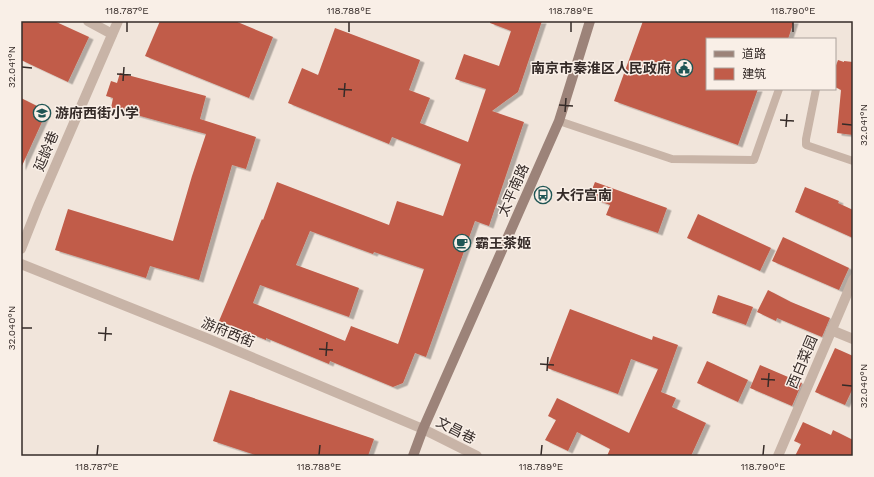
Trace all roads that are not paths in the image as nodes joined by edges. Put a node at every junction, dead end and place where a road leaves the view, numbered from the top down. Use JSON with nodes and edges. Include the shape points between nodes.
{"nodes":[{"id":1,"x":88,"y":21,"type":"edge"},
{"id":2,"x":118,"y":21,"type":"edge"},
{"id":3,"x":590,"y":21,"type":"edge"},
{"id":4,"x":112,"y":34,"type":"junction"},
{"id":5,"x":779,"y":90,"type":"edge"},
{"id":6,"x":816,"y":90,"type":"edge"},
{"id":7,"x":559,"y":121,"type":"junction"},
{"id":8,"x":853,"y":161,"type":"edge"},
{"id":9,"x":21,"y":249,"type":"edge"},
{"id":10,"x":21,"y":264,"type":"edge"},
{"id":11,"x":853,"y":280,"type":"edge"},
{"id":12,"x":831,"y":330,"type":"junction"},
{"id":13,"x":853,"y":339,"type":"edge"},
{"id":14,"x":423,"y":429,"type":"junction"},
{"id":15,"x":413,"y":456,"type":"edge"},
{"id":16,"x":477,"y":456,"type":"edge"},
{"id":17,"x":778,"y":456,"type":"edge"}],
"edges":[{"from":1,"to":4,"type":"street"},
{"from":2,"to":4,"type":"street","name":"延龄巷"},
{"from":3,"to":7,"type":"main road","name":"太平南路"},
{"from":4,"to":9,"type":"street","name":"延龄巷"},
{"from":5,"to":7,"type":"lane","via":[[754,160],[672,159]]},
{"from":6,"to":8,"type":"lane","via":[[806,145]]},
{"from":7,"to":14,"type":"main road","name":"太平南路"},
{"from":10,"to":14,"type":"street","name":"游府西街"},
{"from":11,"to":12,"type":"street","name":"西白菜园"},
{"from":12,"to":13,"type":"street"},
{"from":12,"to":17,"type":"street","name":"西白菜园"},
{"from":14,"to":15,"type":"main road","name":"太平南路"},
{"from":14,"to":16,"type":"street","name":"文昌巷"}]}
